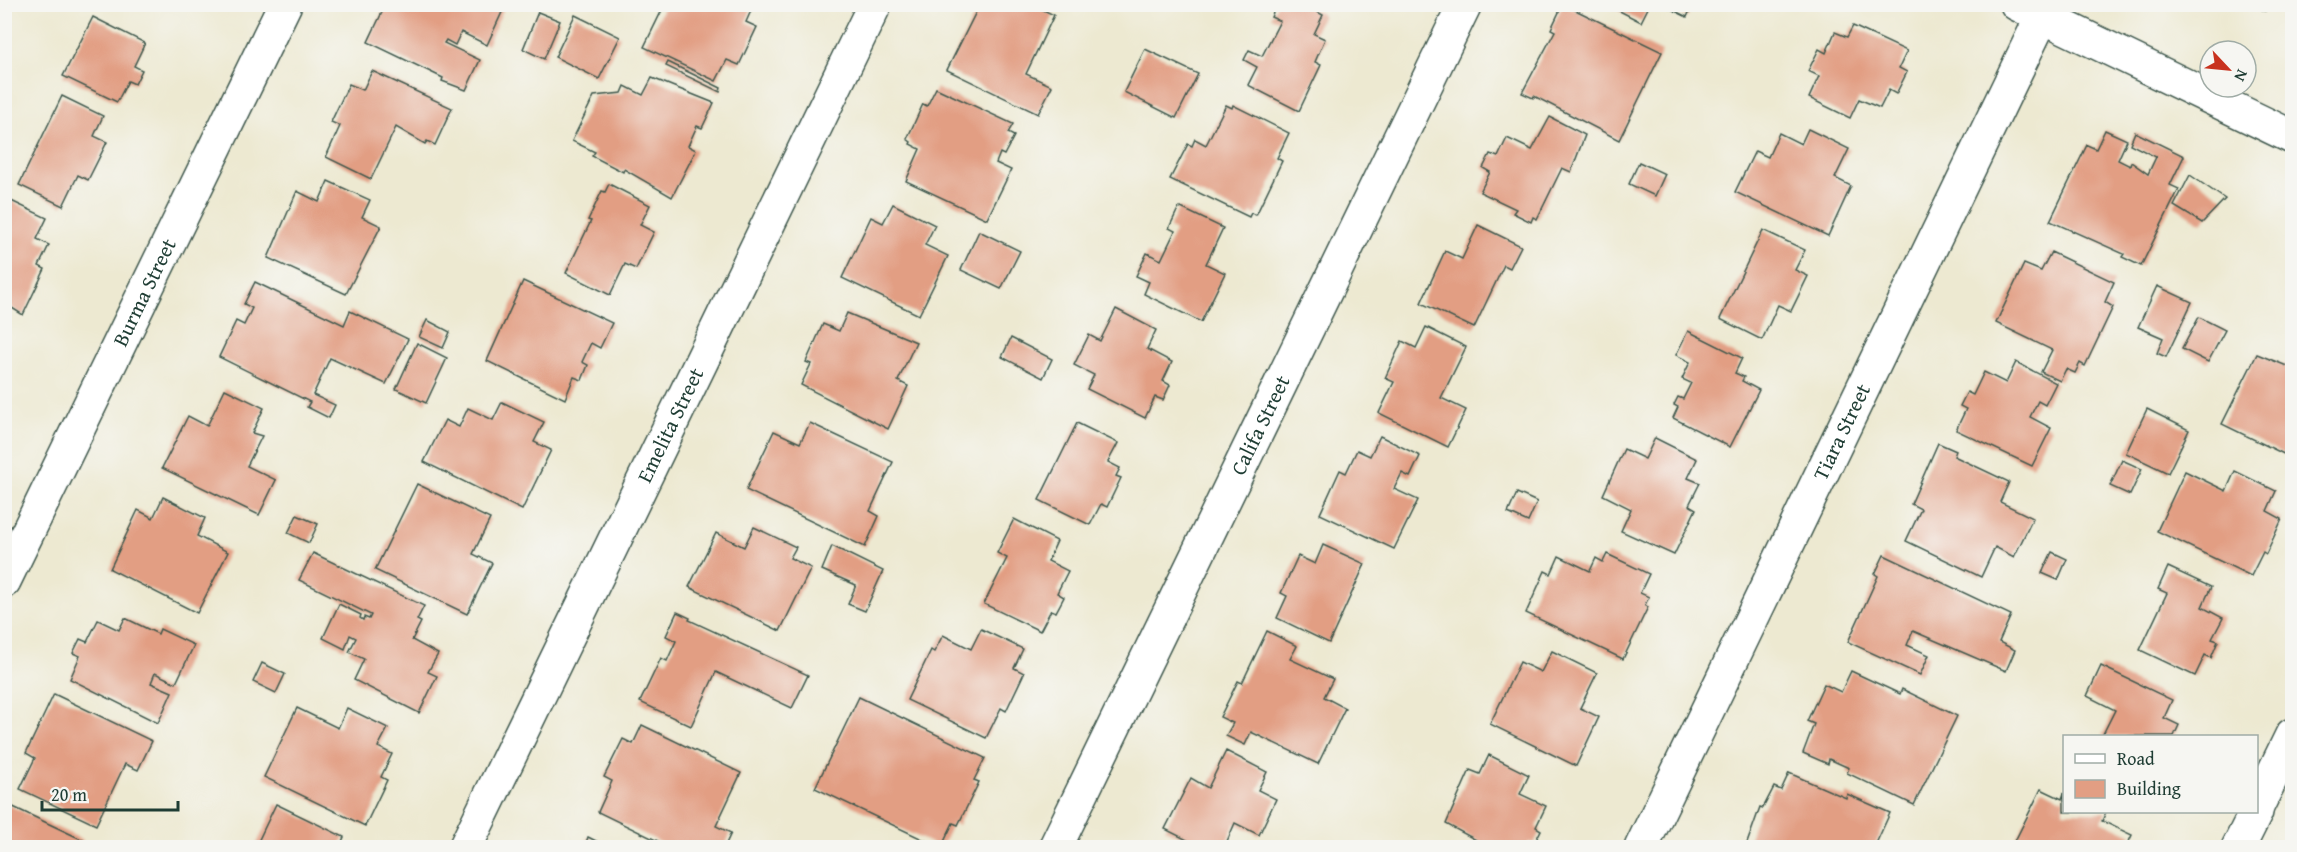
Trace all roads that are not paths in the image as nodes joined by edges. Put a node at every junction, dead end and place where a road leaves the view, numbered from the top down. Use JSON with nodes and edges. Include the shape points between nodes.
{"nodes":[{"id":1,"x":285,"y":4,"type":"edge"},
{"id":2,"x":874,"y":4,"type":"edge"},
{"id":3,"x":1464,"y":4,"type":"edge"},
{"id":4,"x":2030,"y":11,"type":"edge"},
{"id":5,"x":2292,"y":137,"type":"edge"},
{"id":6,"x":4,"y":581,"type":"edge"},
{"id":7,"x":2292,"y":735,"type":"edge"},
{"id":8,"x":2258,"y":806,"type":"edge"},
{"id":9,"x":2255,"y":813,"type":"edge"},
{"id":10,"x":465,"y":848,"type":"edge"},
{"id":11,"x":1055,"y":848,"type":"edge"},
{"id":12,"x":1641,"y":848,"type":"edge"},
{"id":13,"x":2238,"y":848,"type":"edge"}],
"edges":[{"from":1,"to":6,"type":"street","name":"Burma Street"},
{"from":2,"to":10,"type":"street","name":"Emelita Street"},
{"from":3,"to":11,"type":"street","name":"Califa Street"},
{"from":4,"to":5,"type":"street"},
{"from":4,"to":12,"type":"street","name":"Tiara Street"},
{"from":7,"to":8,"type":"street"},
{"from":9,"to":13,"type":"street"}]}
